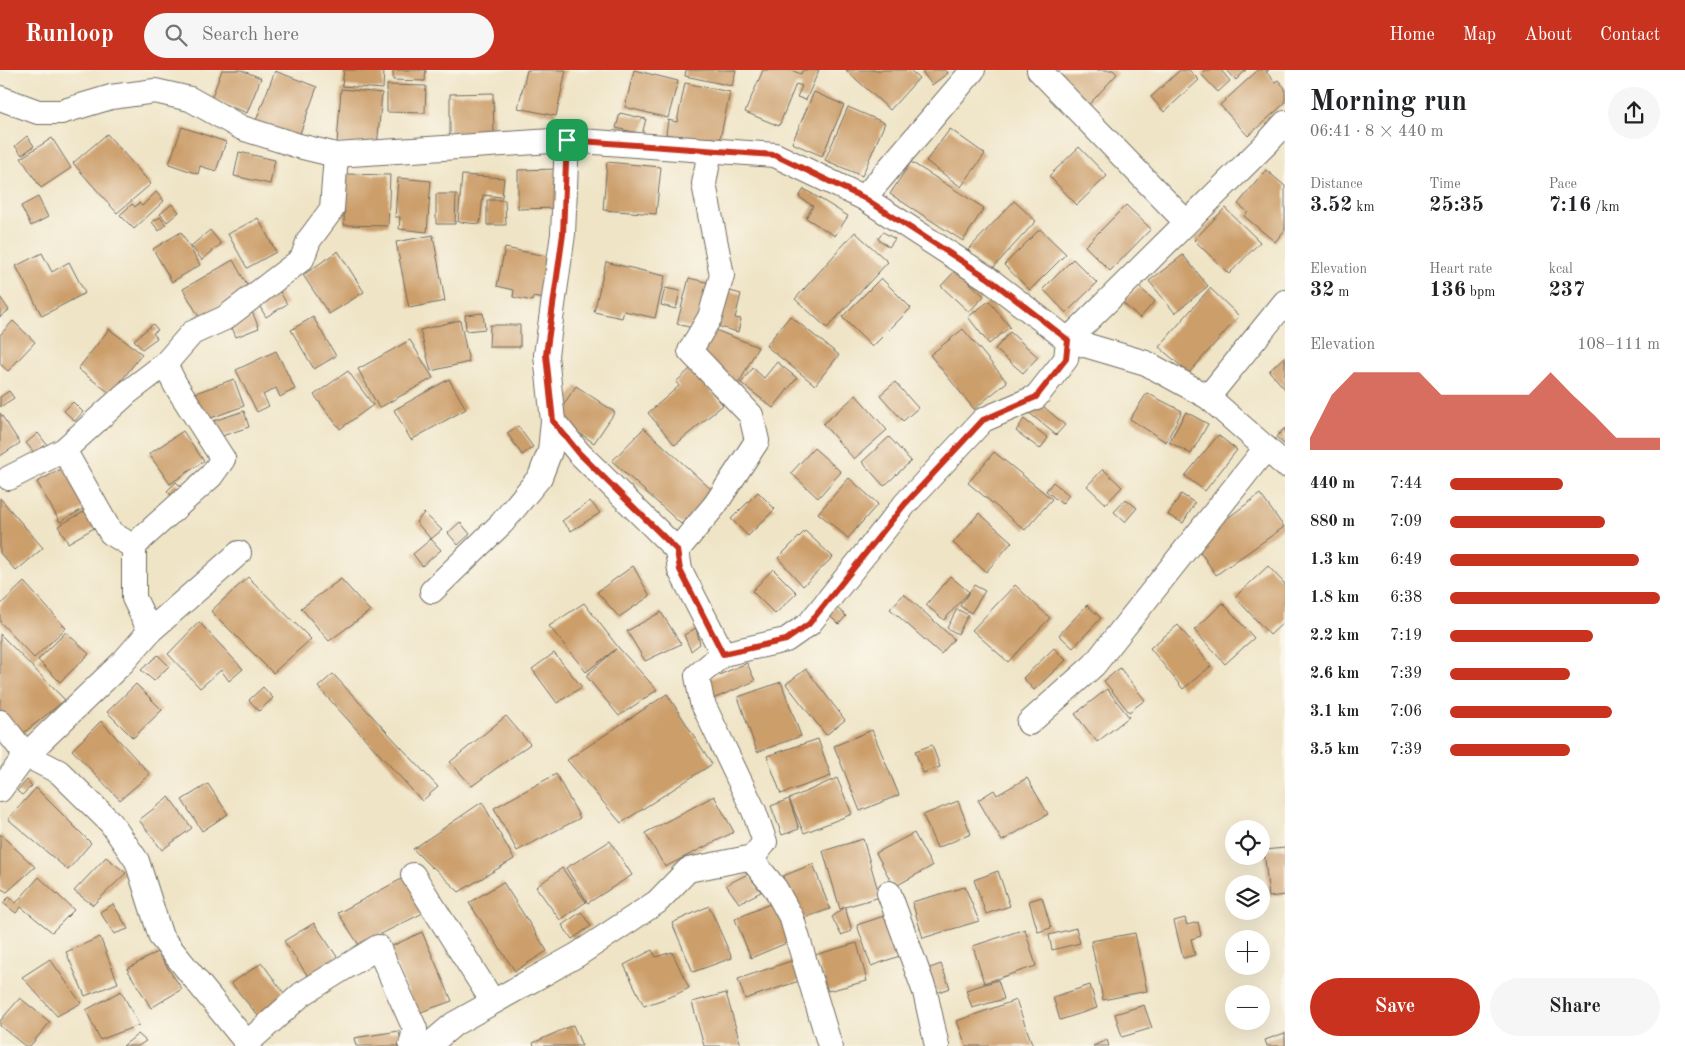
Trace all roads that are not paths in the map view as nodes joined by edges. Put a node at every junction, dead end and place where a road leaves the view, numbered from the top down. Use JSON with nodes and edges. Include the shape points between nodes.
{"nodes":[{"id":1,"x":973,"y":70,"type":"edge"},
{"id":2,"x":1039,"y":70,"type":"edge"},
{"id":3,"x":0,"y":98,"type":"edge"},
{"id":4,"x":1285,"y":123,"type":"edge"},
{"id":5,"x":567,"y":140,"type":"junction"},
{"id":6,"x":710,"y":150,"type":"junction"},
{"id":7,"x":336,"y":154,"type":"junction"},
{"id":8,"x":864,"y":198,"type":"junction"},
{"id":9,"x":1186,"y":222,"type":"junction"},
{"id":10,"x":1285,"y":302,"type":"edge"},
{"id":11,"x":1068,"y":340,"type":"junction"},
{"id":12,"x":165,"y":364,"type":"junction"},
{"id":13,"x":1208,"y":398,"type":"junction"},
{"id":14,"x":553,"y":421,"type":"junction"},
{"id":15,"x":1266,"y":448,"type":"junction"},
{"id":16,"x":64,"y":450,"type":"junction"},
{"id":17,"x":1285,"y":465,"type":"edge"},
{"id":18,"x":10,"y":478,"type":"dead end"},
{"id":19,"x":134,"y":547,"type":"junction"},
{"id":20,"x":677,"y":550,"type":"junction"},
{"id":21,"x":239,"y":554,"type":"dead end"},
{"id":22,"x":432,"y":591,"type":"dead end"},
{"id":23,"x":150,"y":631,"type":"junction"},
{"id":24,"x":723,"y":654,"type":"junction"},
{"id":25,"x":0,"y":722,"type":"edge"},
{"id":26,"x":1029,"y":723,"type":"dead end"},
{"id":27,"x":26,"y":756,"type":"junction"},
{"id":28,"x":0,"y":790,"type":"edge"},
{"id":29,"x":753,"y":857,"type":"junction"},
{"id":30,"x":414,"y":875,"type":"dead end"},
{"id":31,"x":889,"y":893,"type":"dead end"},
{"id":32,"x":493,"y":1002,"type":"junction"},
{"id":33,"x":411,"y":1046,"type":"edge"},
{"id":34,"x":428,"y":1046,"type":"edge"},
{"id":35,"x":830,"y":1046,"type":"edge"},
{"id":36,"x":937,"y":1046,"type":"edge"}],
"edges":[{"from":1,"to":8,"type":"street"},
{"from":2,"to":9,"type":"street"},
{"from":3,"to":7,"type":"street","via":[[38,112],[61,112],[111,97],[155,91],[190,99],[242,128]]},
{"from":4,"to":9,"type":"street"},
{"from":5,"to":6,"type":"street"},
{"from":5,"to":7,"type":"street"},
{"from":5,"to":14,"type":"street","via":[[563,234],[546,355]]},
{"from":6,"to":8,"type":"street","via":[[775,155]]},
{"from":6,"to":20,"type":"street","via":[[704,184],[722,275],[710,317],[690,352],[751,415],[757,440],[715,505]]},
{"from":7,"to":12,"type":"street","via":[[332,210],[309,240],[302,259],[225,318],[192,333]]},
{"from":8,"to":11,"type":"street","via":[[988,278]]},
{"from":9,"to":11,"type":"street"},
{"from":10,"to":13,"type":"street"},
{"from":11,"to":13,"type":"street","via":[[1146,363]]},
{"from":11,"to":24,"type":"street","via":[[1066,359],[1036,397],[983,420],[905,504],[809,624],[786,640]]},
{"from":12,"to":16,"type":"street","via":[[127,393]]},
{"from":12,"to":19,"type":"street","via":[[223,459],[210,476]]},
{"from":13,"to":15,"type":"street"},
{"from":14,"to":20,"type":"street","via":[[579,453]]},
{"from":14,"to":22,"type":"street","via":[[550,451],[540,477],[502,523]]},
{"from":15,"to":17,"type":"street"},
{"from":15,"to":26,"type":"street","via":[[1094,665]]},
{"from":16,"to":18,"type":"street"},
{"from":16,"to":19,"type":"street","via":[[111,534]]},
{"from":19,"to":23,"type":"street","via":[[134,598]]},
{"from":20,"to":24,"type":"street","via":[[680,570]]},
{"from":21,"to":23,"type":"street"},
{"from":23,"to":27,"type":"street"},
{"from":24,"to":29,"type":"street","via":[[697,676],[702,702],[766,842]]},
{"from":25,"to":27,"type":"street"},
{"from":27,"to":28,"type":"street"},
{"from":27,"to":33,"type":"street","via":[[59,772],[111,823],[137,861],[161,937],[247,1043],[302,994],[378,947],[415,1029]]},
{"from":29,"to":32,"type":"street","via":[[688,870],[656,902],[625,923],[577,955]]},
{"from":29,"to":35,"type":"street","via":[[792,919]]},
{"from":30,"to":32,"type":"street"},
{"from":31,"to":36,"type":"street","via":[[925,992]]},
{"from":32,"to":34,"type":"street","via":[[454,1024]]}]}
